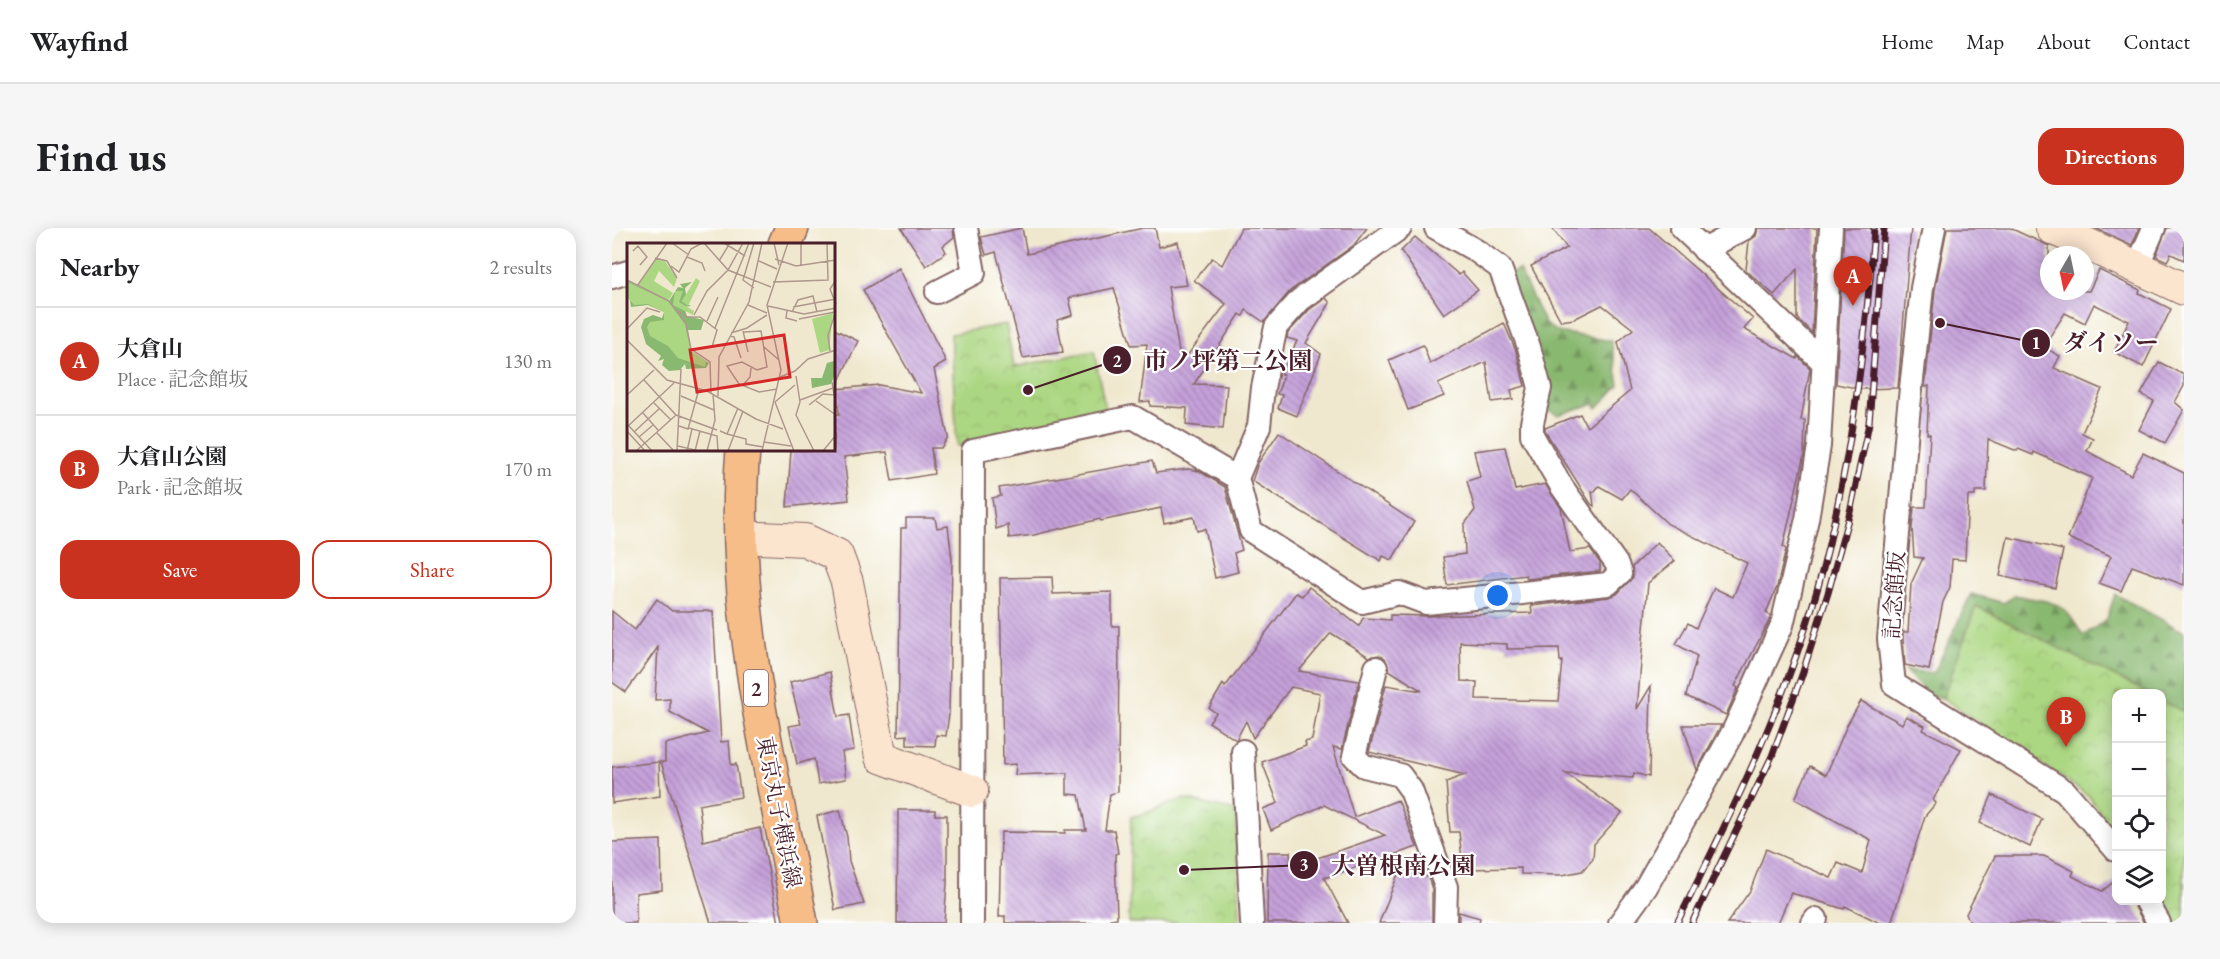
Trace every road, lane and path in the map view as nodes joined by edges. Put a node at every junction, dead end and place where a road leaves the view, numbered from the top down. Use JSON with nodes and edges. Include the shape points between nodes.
{"nodes":[{"id":1,"x":792,"y":228,"type":"edge"},
{"id":2,"x":966,"y":228,"type":"edge"},
{"id":3,"x":1400,"y":228,"type":"edge"},
{"id":4,"x":1436,"y":228,"type":"edge"},
{"id":5,"x":1682,"y":228,"type":"edge"},
{"id":6,"x":1745,"y":228,"type":"edge"},
{"id":7,"x":1831,"y":228,"type":"edge"},
{"id":8,"x":1934,"y":228,"type":"edge"},
{"id":9,"x":2052,"y":228,"type":"edge"},
{"id":10,"x":2154,"y":228,"type":"edge"},
{"id":11,"x":785,"y":243,"type":"edge"},
{"id":12,"x":1704,"y":250,"type":"junction"},
{"id":13,"x":2136,"y":269,"type":"junction"},
{"id":14,"x":627,"y":272,"type":"edge"},
{"id":15,"x":612,"y":277,"type":"edge"},
{"id":16,"x":2184,"y":289,"type":"edge"},
{"id":17,"x":937,"y":292,"type":"dead end"},
{"id":18,"x":1823,"y":362,"type":"junction"},
{"id":19,"x":742,"y":452,"type":"edge"},
{"id":20,"x":1237,"y":478,"type":"junction"},
{"id":21,"x":741,"y":537,"type":"junction"},
{"id":22,"x":1376,"y":668,"type":"dead end"},
{"id":23,"x":1243,"y":751,"type":"dead end"},
{"id":24,"x":972,"y":791,"type":"junction"},
{"id":25,"x":2112,"y":845,"type":"edge"},
{"id":26,"x":2149,"y":905,"type":"edge"},
{"id":27,"x":801,"y":923,"type":"edge"},
{"id":28,"x":972,"y":923,"type":"edge"},
{"id":29,"x":1252,"y":923,"type":"edge"},
{"id":30,"x":1445,"y":923,"type":"edge"},
{"id":31,"x":1620,"y":923,"type":"edge"},
{"id":32,"x":2159,"y":923,"type":"edge"}],
"edges":[{"from":1,"to":11,"type":"main road"},
{"from":2,"to":17,"type":"street","via":[[974,273]]},
{"from":3,"to":20,"type":"street","via":[[1300,300],[1276,327],[1259,426]]},
{"from":4,"to":20,"type":"street","via":[[1500,268],[1540,388],[1532,435],[1620,573],[1608,584],[1426,603],[1399,593],[1362,602],[1251,531]]},
{"from":5,"to":12,"type":"street"},
{"from":6,"to":12,"type":"street"},
{"from":7,"to":18,"type":"street"},
{"from":8,"to":25,"type":"street","name":"記念館坂","via":[[1922,288],[1908,416],[1889,639],[1894,684],[2065,791]]},
{"from":9,"to":13,"type":"street"},
{"from":10,"to":13,"type":"street"},
{"from":12,"to":18,"type":"street"},
{"from":13,"to":16,"type":"street"},
{"from":14,"to":15,"type":"street"},
{"from":18,"to":31,"type":"street","via":[[1819,446],[1811,498],[1782,625],[1732,734],[1646,887]]},
{"from":19,"to":21,"type":"main road","name":"東京丸子横浜線","number":"2"},
{"from":20,"to":24,"type":"street","via":[[1133,417],[973,452]]},
{"from":21,"to":24,"type":"street","via":[[805,540],[837,555],[847,582],[881,757]]},
{"from":21,"to":27,"type":"main road","name":"東京丸子横浜線","number":"2","via":[[753,672]]},
{"from":22,"to":30,"type":"street","via":[[1354,756],[1364,766],[1400,775],[1412,790],[1446,887]]},
{"from":23,"to":29,"type":"street"},
{"from":24,"to":28,"type":"street"},
{"from":26,"to":32,"type":"street"}]}
